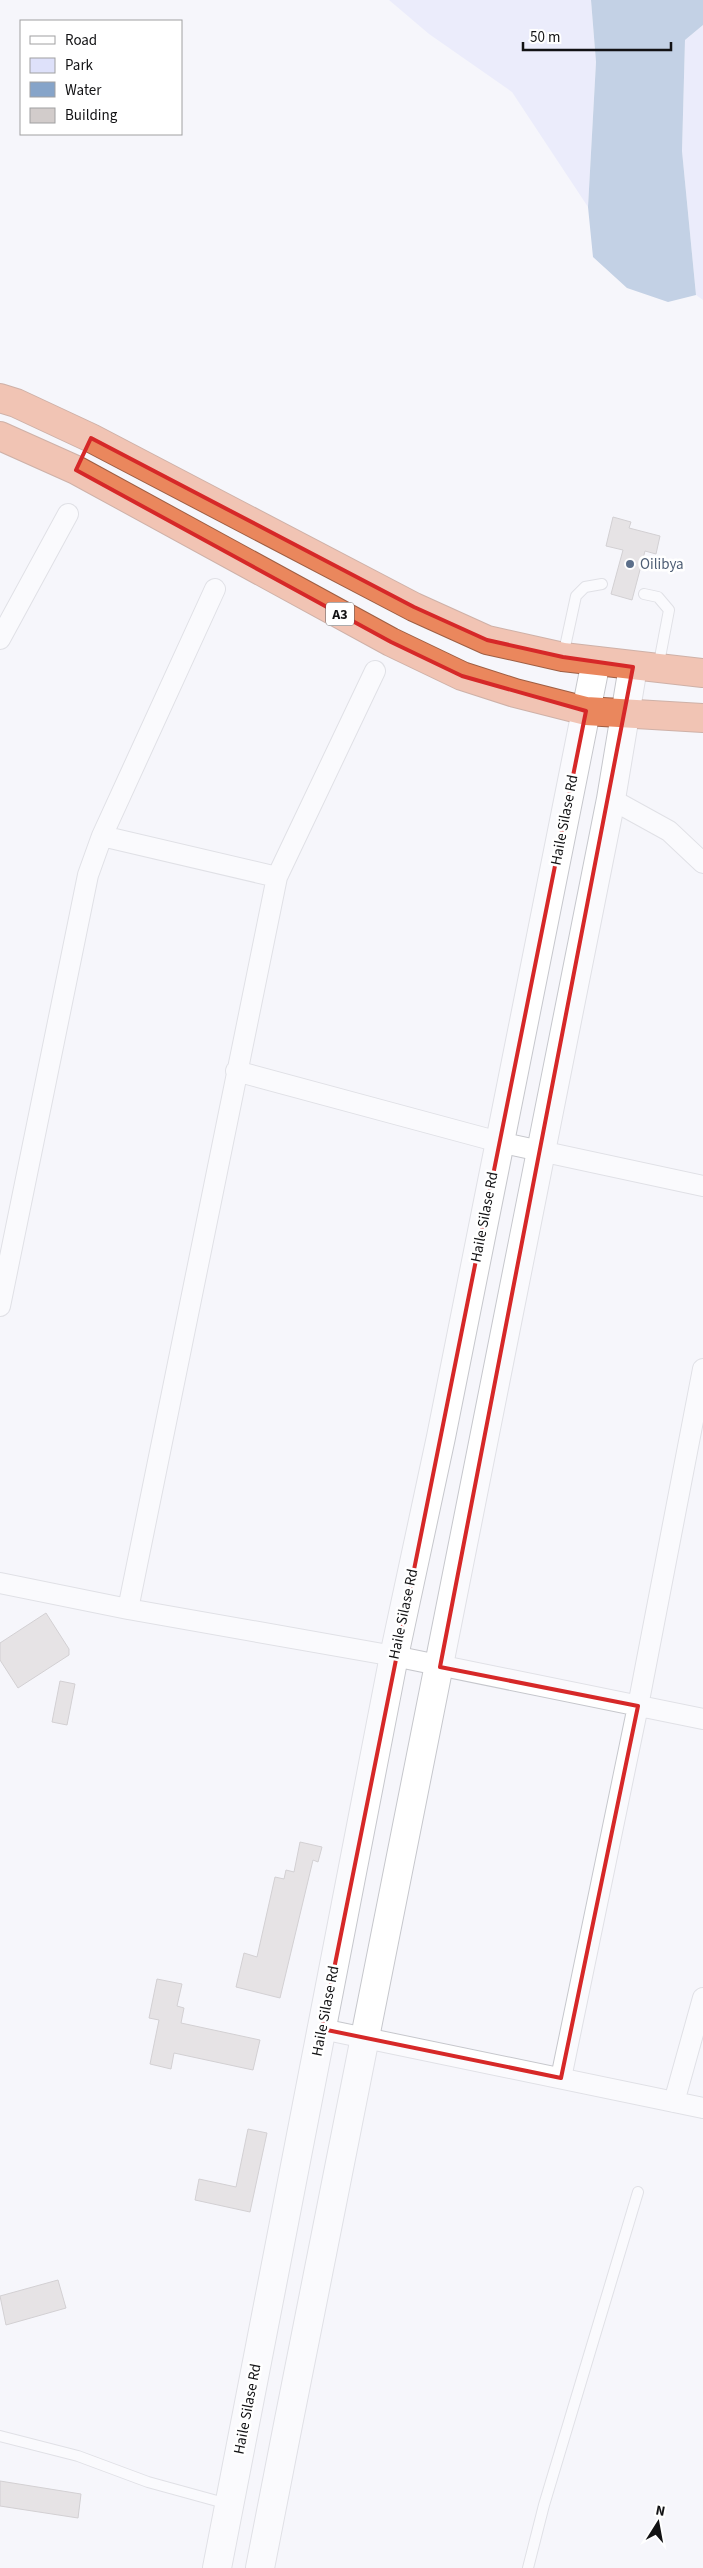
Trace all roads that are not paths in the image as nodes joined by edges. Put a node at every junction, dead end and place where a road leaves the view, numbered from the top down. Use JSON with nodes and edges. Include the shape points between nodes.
{"nodes":[{"id":1,"x":0,"y":398,"type":"edge"},
{"id":2,"x":0,"y":436,"type":"edge"},
{"id":3,"x":91,"y":438,"type":"junction"},
{"id":4,"x":76,"y":470,"type":"junction"},
{"id":5,"x":68,"y":514,"type":"dead end"},
{"id":6,"x":602,"y":584,"type":"dead end"},
{"id":7,"x":215,"y":589,"type":"dead end"},
{"id":8,"x":644,"y":594,"type":"dead end"},
{"id":9,"x":0,"y":639,"type":"edge"},
{"id":10,"x":563,"y":657,"type":"junction"},
{"id":11,"x":596,"y":661,"type":"junction"},
{"id":12,"x":645,"y":668,"type":"junction"},
{"id":13,"x":375,"y":671,"type":"dead end"},
{"id":14,"x":703,"y":673,"type":"edge"},
{"id":15,"x":586,"y":712,"type":"junction"},
{"id":16,"x":626,"y":715,"type":"junction"},
{"id":17,"x":703,"y":718,"type":"edge"},
{"id":18,"x":610,"y":799,"type":"junction"},
{"id":19,"x":102,"y":836,"type":"junction"},
{"id":20,"x":703,"y":862,"type":"edge"},
{"id":21,"x":277,"y":877,"type":"junction"},
{"id":22,"x":541,"y":937,"type":"junction"},
{"id":23,"x":582,"y":945,"type":"junction"},
{"id":24,"x":236,"y":1071,"type":"junction"},
{"id":25,"x":499,"y":1142,"type":"junction"},
{"id":26,"x":540,"y":1152,"type":"junction"},
{"id":27,"x":703,"y":1186,"type":"edge"},
{"id":28,"x":0,"y":1306,"type":"edge"},
{"id":29,"x":703,"y":1369,"type":"edge"},
{"id":30,"x":696,"y":1447,"type":"edge"},
{"id":31,"x":0,"y":1583,"type":"edge"},
{"id":32,"x":128,"y":1609,"type":"junction"},
{"id":33,"x":394,"y":1656,"type":"junction"},
{"id":34,"x":440,"y":1667,"type":"junction"},
{"id":35,"x":638,"y":1706,"type":"junction"},
{"id":36,"x":703,"y":1719,"type":"edge"},
{"id":37,"x":703,"y":1998,"type":"edge"},
{"id":38,"x":322,"y":2029,"type":"junction"},
{"id":39,"x":363,"y":2037,"type":"junction"},
{"id":40,"x":562,"y":2078,"type":"junction"},
{"id":41,"x":674,"y":2102,"type":"junction"},
{"id":42,"x":703,"y":2108,"type":"edge"},
{"id":43,"x":638,"y":2192,"type":"dead end"},
{"id":44,"x":0,"y":2436,"type":"edge"},
{"id":45,"x":228,"y":2504,"type":"junction"},
{"id":46,"x":216,"y":2568,"type":"edge"},
{"id":47,"x":260,"y":2568,"type":"edge"},
{"id":48,"x":528,"y":2568,"type":"edge"}],
"edges":[{"from":1,"to":3,"type":"highway","via":[[16,402]]},
{"from":2,"to":4,"type":"highway","number":"A3"},
{"from":3,"to":4,"type":"highway"},
{"from":3,"to":10,"type":"highway","via":[[414,607],[487,640]]},
{"from":4,"to":15,"type":"highway","number":"A3","via":[[391,642],[453,672]]},
{"from":5,"to":9,"type":"street"},
{"from":6,"to":10,"type":"lane","via":[[585,587],[576,596]]},
{"from":7,"to":19,"type":"street"},
{"from":8,"to":12,"type":"lane","via":[[658,597],[669,610]]},
{"from":10,"to":11,"type":"highway"},
{"from":11,"to":12,"type":"highway"},
{"from":11,"to":15,"type":"main road","name":"Haile Silase Rd"},
{"from":12,"to":14,"type":"highway"},
{"from":12,"to":16,"type":"main road"},
{"from":13,"to":21,"type":"street"},
{"from":15,"to":16,"type":"highway","number":"A3"},
{"from":15,"to":22,"type":"main road","name":"Haile Silase Rd"},
{"from":16,"to":17,"type":"highway","number":"A3"},
{"from":16,"to":18,"type":"main road"},
{"from":18,"to":20,"type":"street","via":[[669,831]]},
{"from":18,"to":23,"type":"main road"},
{"from":19,"to":21,"type":"street"},
{"from":19,"to":28,"type":"street","via":[[88,875]]},
{"from":21,"to":24,"type":"street"},
{"from":22,"to":23,"type":"main road"},
{"from":22,"to":25,"type":"main road","name":"Haile Silase Rd"},
{"from":23,"to":26,"type":"main road"},
{"from":24,"to":25,"type":"street"},
{"from":24,"to":32,"type":"street"},
{"from":25,"to":26,"type":"street"},
{"from":25,"to":33,"type":"main road","name":"Haile Silase Rd"},
{"from":26,"to":27,"type":"street"},
{"from":26,"to":34,"type":"main road"},
{"from":29,"to":30,"type":"street"},
{"from":30,"to":35,"type":"street"},
{"from":31,"to":32,"type":"street"},
{"from":32,"to":33,"type":"street"},
{"from":33,"to":34,"type":"street"},
{"from":33,"to":38,"type":"main road","name":"Haile Silase Rd"},
{"from":34,"to":35,"type":"street"},
{"from":34,"to":39,"type":"main road"},
{"from":35,"to":36,"type":"street"},
{"from":35,"to":40,"type":"street"},
{"from":37,"to":41,"type":"street"},
{"from":38,"to":39,"type":"street"},
{"from":38,"to":45,"type":"main road","name":"Haile Silase Rd"},
{"from":39,"to":40,"type":"street"},
{"from":39,"to":47,"type":"main road"},
{"from":40,"to":41,"type":"street"},
{"from":41,"to":42,"type":"street"},
{"from":43,"to":48,"type":"lane"},
{"from":44,"to":45,"type":"lane","via":[[78,2456],[148,2482]]},
{"from":45,"to":46,"type":"main road","name":"Haile Silase Rd"}]}
